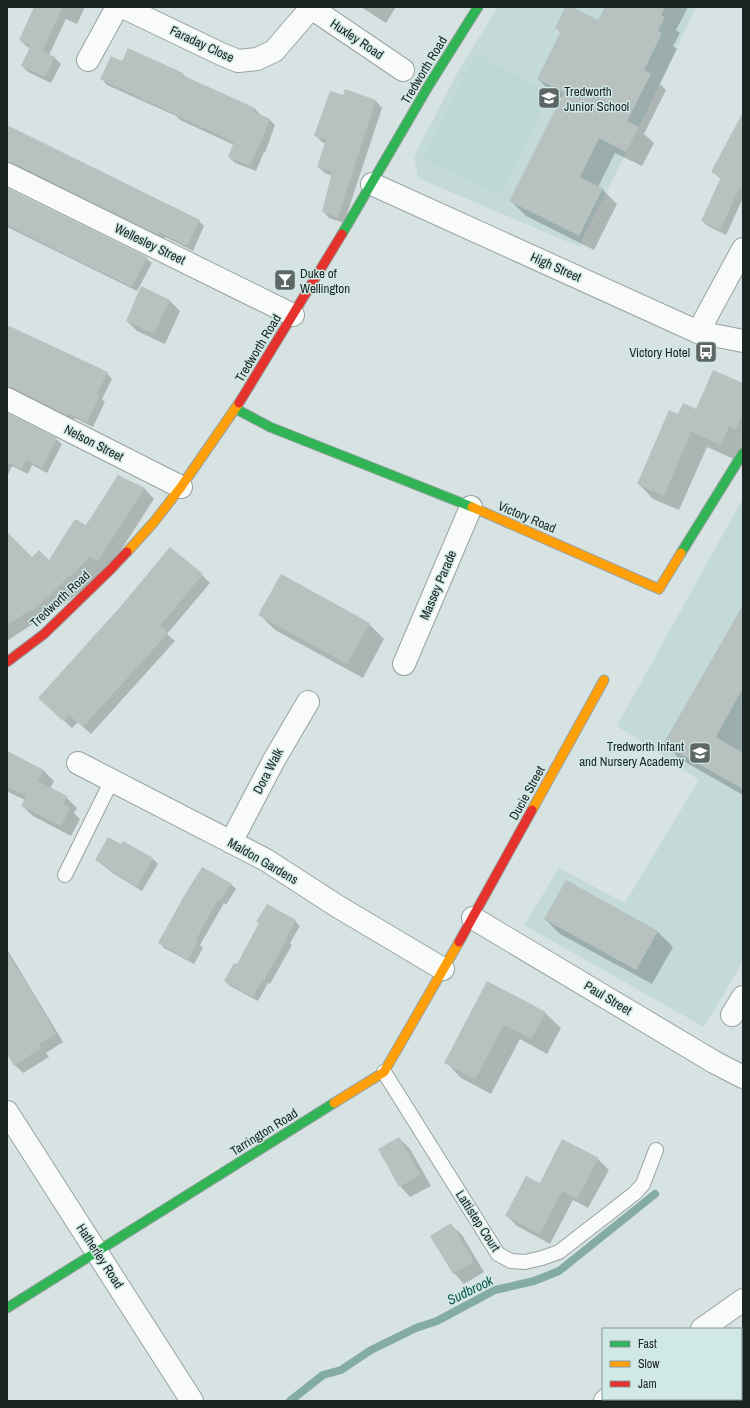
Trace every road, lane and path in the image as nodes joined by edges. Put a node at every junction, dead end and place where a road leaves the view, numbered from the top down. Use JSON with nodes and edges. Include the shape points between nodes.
{"nodes":[{"id":1,"x":117,"y":7,"type":"edge"},
{"id":2,"x":123,"y":7,"type":"edge"},
{"id":3,"x":310,"y":7,"type":"edge"},
{"id":4,"x":478,"y":7,"type":"edge"},
{"id":5,"x":88,"y":60,"type":"dead end"},
{"id":6,"x":403,"y":70,"type":"dead end"},
{"id":7,"x":7,"y":174,"type":"edge"},
{"id":8,"x":372,"y":184,"type":"junction"},
{"id":9,"x":743,"y":249,"type":"edge"},
{"id":10,"x":293,"y":315,"type":"junction"},
{"id":11,"x":698,"y":332,"type":"junction"},
{"id":12,"x":743,"y":341,"type":"edge"},
{"id":13,"x":7,"y":399,"type":"edge"},
{"id":14,"x":236,"y":409,"type":"junction"},
{"id":15,"x":743,"y":453,"type":"edge"},
{"id":16,"x":181,"y":487,"type":"junction"},
{"id":17,"x":471,"y":507,"type":"junction"},
{"id":18,"x":7,"y":662,"type":"edge"},
{"id":19,"x":404,"y":664,"type":"dead end"},
{"id":20,"x":604,"y":680,"type":"dead end"},
{"id":21,"x":308,"y":702,"type":"dead end"},
{"id":22,"x":78,"y":763,"type":"dead end"},
{"id":23,"x":112,"y":780,"type":"junction"},
{"id":24,"x":231,"y":842,"type":"junction"},
{"id":25,"x":65,"y":875,"type":"dead end"},
{"id":26,"x":473,"y":918,"type":"junction"},
{"id":27,"x":443,"y":969,"type":"junction"},
{"id":28,"x":384,"y":1072,"type":"junction"},
{"id":29,"x":743,"y":1077,"type":"edge"},
{"id":30,"x":7,"y":1112,"type":"edge"},
{"id":31,"x":656,"y":1150,"type":"dead end"},
{"id":32,"x":96,"y":1251,"type":"junction"},
{"id":33,"x":743,"y":1300,"type":"edge"},
{"id":34,"x":7,"y":1308,"type":"edge"},
{"id":35,"x":703,"y":1328,"type":"edge"},
{"id":36,"x":192,"y":1401,"type":"edge"}],
"edges":[{"from":1,"to":5,"type":"street"},
{"from":2,"to":3,"type":"street","name":"Faraday Close","via":[[238,61],[257,59],[274,50]]},
{"from":3,"to":6,"type":"street","name":"Huxley Road"},
{"from":4,"to":8,"type":"street","name":"Tredworth Road"},
{"from":7,"to":10,"type":"street","name":"Wellesley Street"},
{"from":8,"to":10,"type":"street","name":"Tredworth Road"},
{"from":8,"to":11,"type":"street","name":"High Street"},
{"from":9,"to":11,"type":"street"},
{"from":10,"to":14,"type":"street","name":"Tredworth Road"},
{"from":11,"to":12,"type":"street","name":"High Street"},
{"from":13,"to":16,"type":"street","name":"Nelson Street"},
{"from":14,"to":16,"type":"street","name":"Tredworth Road"},
{"from":14,"to":17,"type":"street","name":"Victory Road","via":[[270,427]]},
{"from":15,"to":17,"type":"street","name":"Victory Road","via":[[659,589]]},
{"from":16,"to":18,"type":"street","name":"Tredworth Road","via":[[154,522],[111,569],[44,634]]},
{"from":17,"to":19,"type":"street","name":"Massey Parade"},
{"from":20,"to":26,"type":"street","name":"Ducie Street"},
{"from":21,"to":24,"type":"street","name":"Dora Walk"},
{"from":22,"to":23,"type":"street","name":"Maldon Gardens"},
{"from":23,"to":24,"type":"street","name":"Maldon Gardens"},
{"from":23,"to":25,"type":"lane"},
{"from":24,"to":27,"type":"street","name":"Maldon Gardens","via":[[266,860]]},
{"from":26,"to":27,"type":"street","name":"Tarrington Road"},
{"from":26,"to":29,"type":"street","name":"Paul Street"},
{"from":27,"to":28,"type":"street","name":"Tarrington Road"},
{"from":28,"to":31,"type":"lane","name":"Lattistep Court","via":[[498,1254],[512,1261],[525,1262],[559,1252],[635,1193],[643,1184]]},
{"from":28,"to":32,"type":"street","name":"Tarrington Road"},
{"from":30,"to":32,"type":"street","name":"Hatherley Road"},
{"from":32,"to":34,"type":"street","name":"Tarrington Road"},
{"from":32,"to":36,"type":"street","name":"Hatherley Road"},
{"from":33,"to":35,"type":"street"}]}
